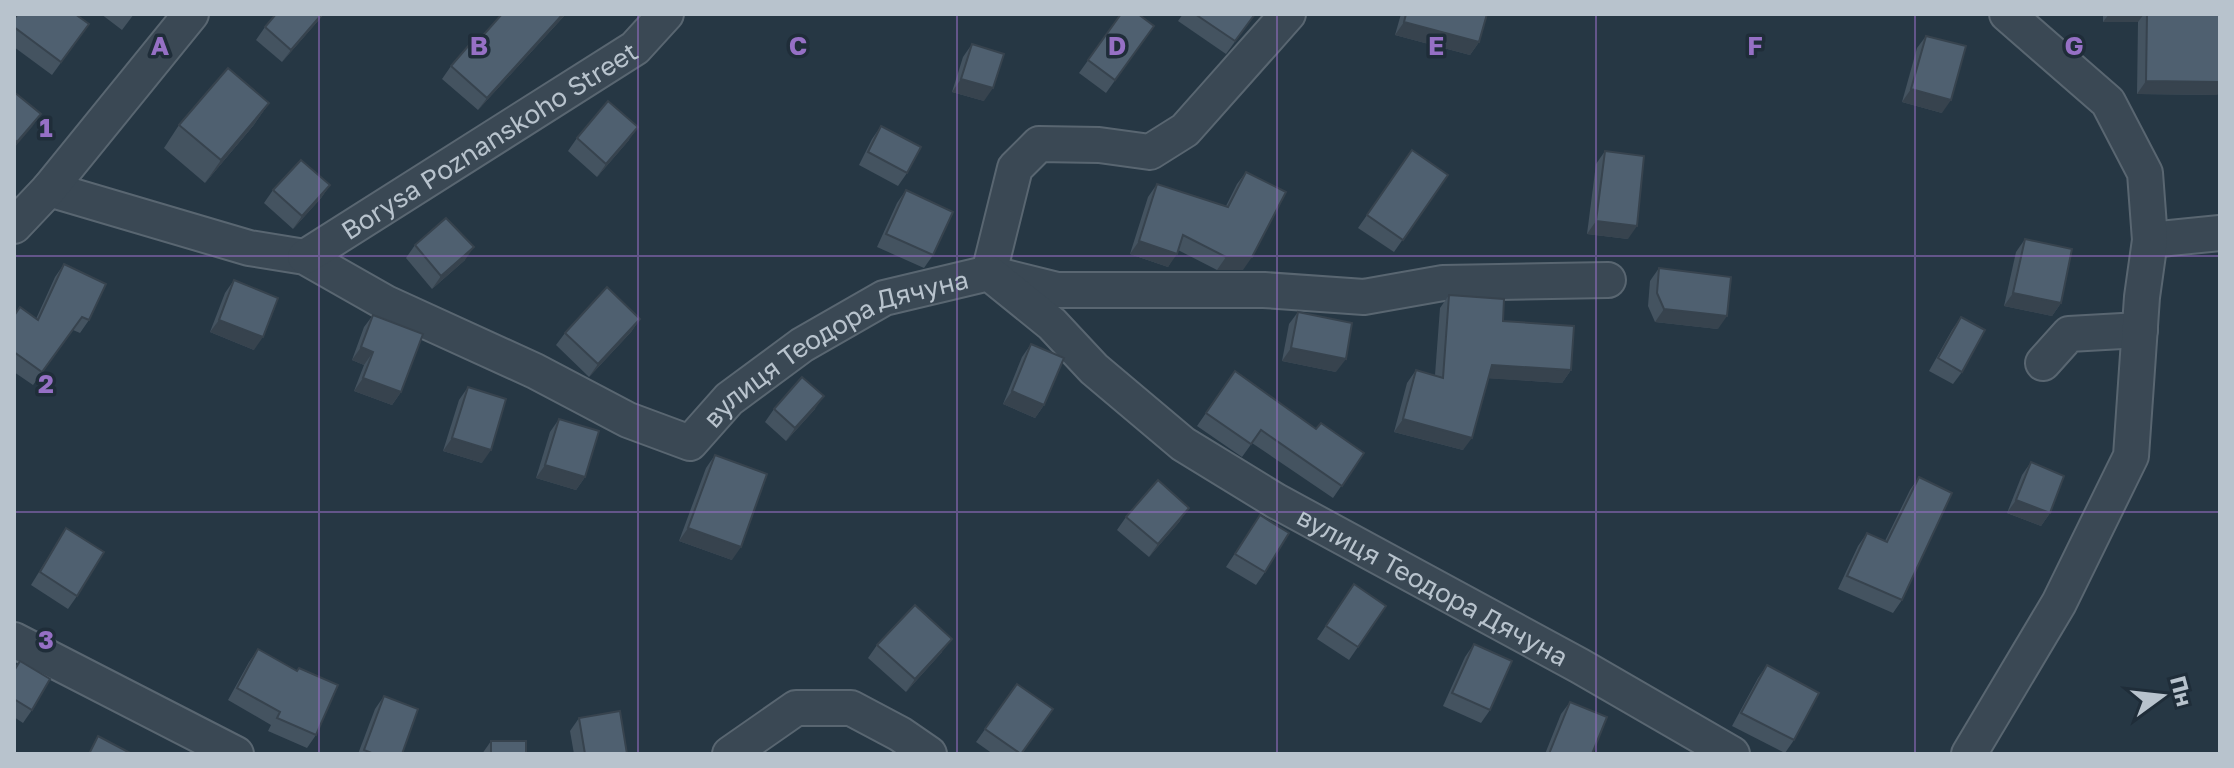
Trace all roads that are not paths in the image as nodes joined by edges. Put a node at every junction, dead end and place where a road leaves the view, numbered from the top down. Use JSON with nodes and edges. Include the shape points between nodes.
{"nodes":[{"id":1,"x":191,"y":14,"type":"edge"},
{"id":2,"x":666,"y":14,"type":"edge"},
{"id":3,"x":1288,"y":14,"type":"edge"},
{"id":4,"x":2007,"y":14,"type":"edge"},
{"id":5,"x":49,"y":189,"type":"junction"},
{"id":6,"x":14,"y":226,"type":"edge"},
{"id":7,"x":2220,"y":233,"type":"edge"},
{"id":8,"x":2150,"y":240,"type":"junction"},
{"id":9,"x":305,"y":257,"type":"junction"},
{"id":10,"x":989,"y":273,"type":"junction"},
{"id":11,"x":1608,"y":280,"type":"dead end"},
{"id":12,"x":2140,"y":330,"type":"junction"},
{"id":13,"x":2043,"y":363,"type":"dead end"},
{"id":14,"x":14,"y":640,"type":"edge"},
{"id":15,"x":236,"y":754,"type":"edge"},
{"id":16,"x":730,"y":754,"type":"edge"},
{"id":17,"x":929,"y":754,"type":"edge"},
{"id":18,"x":1732,"y":754,"type":"edge"},
{"id":19,"x":1969,"y":754,"type":"edge"}],
"edges":[{"from":1,"to":5,"type":"street"},
{"from":2,"to":9,"type":"street","name":"Borysa Poznanskoho Street","via":[[635,48]]},
{"from":3,"to":10,"type":"street","via":[[1185,130],[1150,152],[1039,144],[1015,168]]},
{"from":4,"to":8,"type":"street","via":[[2108,102],[2145,173]]},
{"from":5,"to":6,"type":"street"},
{"from":5,"to":9,"type":"street","name":"вулиця Теодора Дячуна","via":[[249,248]]},
{"from":7,"to":8,"type":"street"},
{"from":8,"to":12,"type":"street"},
{"from":9,"to":10,"type":"street","name":"вулиця Теодора Дячуна","via":[[386,303],[628,420],[690,443],[729,399],[802,345],[884,298]]},
{"from":10,"to":11,"type":"street","via":[[1057,290],[1264,290],[1364,297],[1443,283]]},
{"from":10,"to":18,"type":"street","name":"вулиця Теодора Дячуна","via":[[1183,444]]},
{"from":12,"to":13,"type":"street","via":[[2069,334]]},
{"from":12,"to":19,"type":"street","via":[[2131,456],[2059,603]]},
{"from":14,"to":15,"type":"street"},
{"from":16,"to":17,"type":"street","via":[[796,708],[851,708]]}]}
